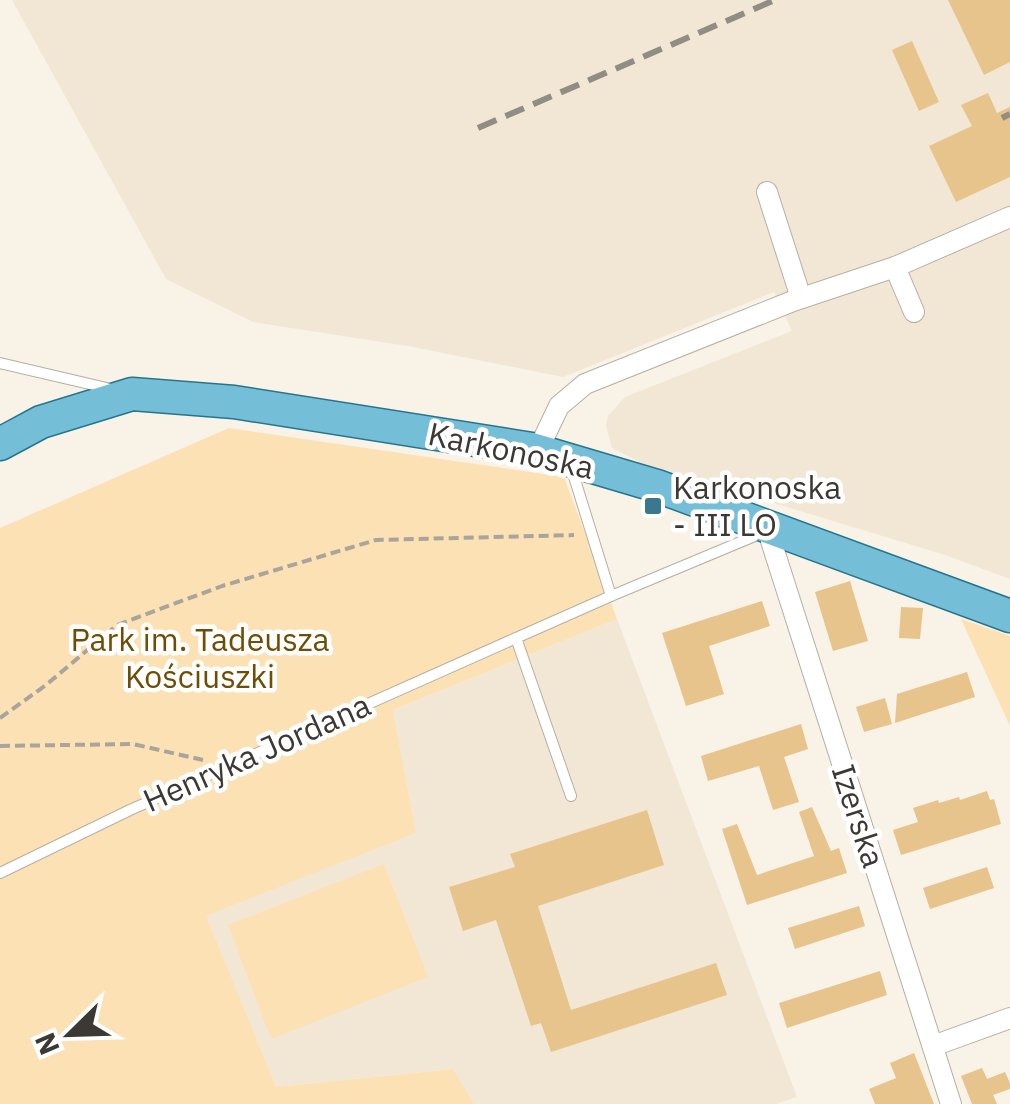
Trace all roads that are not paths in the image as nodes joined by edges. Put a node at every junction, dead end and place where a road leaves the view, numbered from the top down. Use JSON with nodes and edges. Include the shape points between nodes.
{"nodes":[{"id":1,"x":767,"y":192,"type":"dead end"},
{"id":2,"x":1010,"y":217,"type":"edge"},
{"id":3,"x":895,"y":267,"type":"junction"},
{"id":4,"x":802,"y":298,"type":"junction"},
{"id":5,"x":914,"y":312,"type":"dead end"},
{"id":6,"x":0,"y":363,"type":"edge"},
{"id":7,"x":132,"y":394,"type":"junction"},
{"id":8,"x":0,"y":444,"type":"edge"},
{"id":9,"x":554,"y":455,"type":"junction"},
{"id":10,"x":771,"y":528,"type":"junction"},
{"id":11,"x":612,"y":596,"type":"junction"},
{"id":12,"x":1010,"y":616,"type":"edge"},
{"id":13,"x":516,"y":638,"type":"junction"},
{"id":14,"x":571,"y":796,"type":"dead end"},
{"id":15,"x":0,"y":873,"type":"edge"},
{"id":16,"x":1010,"y":1018,"type":"edge"},
{"id":17,"x":933,"y":1046,"type":"junction"},
{"id":18,"x":951,"y":1104,"type":"edge"}],
"edges":[{"from":1,"to":4,"type":"street"},
{"from":2,"to":3,"type":"street"},
{"from":3,"to":4,"type":"street"},
{"from":3,"to":5,"type":"street"},
{"from":4,"to":9,"type":"street","via":[[585,384],[559,406]]},
{"from":6,"to":7,"type":"lane"},
{"from":7,"to":8,"type":"main road","name":"Karkonoska","via":[[41,422]]},
{"from":7,"to":9,"type":"main road","name":"Karkonoska","via":[[234,402]]},
{"from":9,"to":10,"type":"main road","name":"Karkonoska"},
{"from":9,"to":11,"type":"lane","via":[[592,534]]},
{"from":10,"to":11,"type":"lane","name":"Henryka Jordana"},
{"from":10,"to":12,"type":"main road","name":"Karkonoska"},
{"from":10,"to":17,"type":"street","name":"Izerska"},
{"from":11,"to":13,"type":"lane","name":"Henryka Jordana"},
{"from":13,"to":14,"type":"lane"},
{"from":13,"to":15,"type":"lane","name":"Henryka Jordana"},
{"from":16,"to":17,"type":"street"},
{"from":17,"to":18,"type":"street","name":"Izerska"}]}
